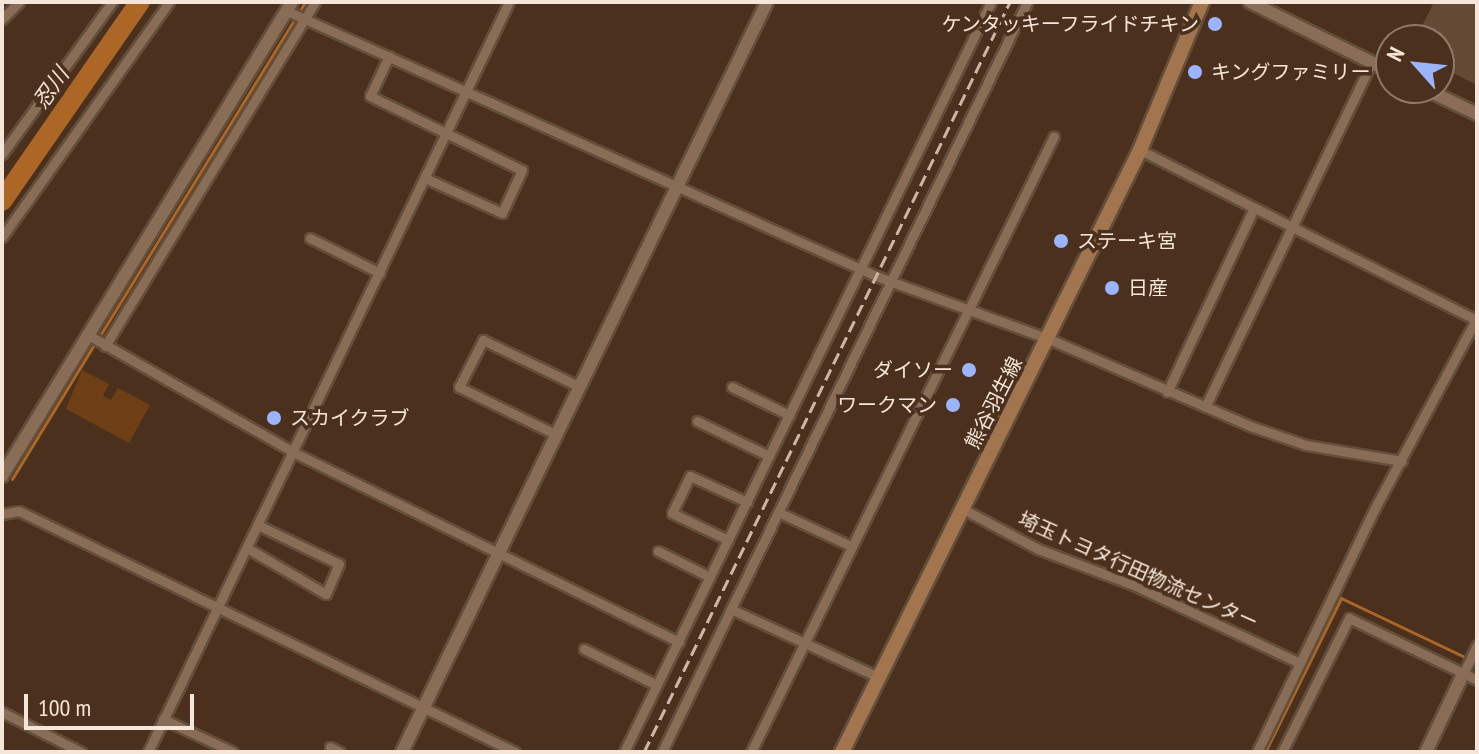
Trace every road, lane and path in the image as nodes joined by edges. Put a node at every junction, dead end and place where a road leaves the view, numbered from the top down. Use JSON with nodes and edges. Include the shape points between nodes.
{"nodes":[{"id":1,"x":19,"y":2,"type":"edge"},
{"id":2,"x":112,"y":2,"type":"edge"},
{"id":3,"x":169,"y":2,"type":"edge"},
{"id":4,"x":315,"y":2,"type":"edge"},
{"id":5,"x":509,"y":2,"type":"edge"},
{"id":6,"x":767,"y":2,"type":"edge"},
{"id":7,"x":991,"y":2,"type":"edge"},
{"id":8,"x":1027,"y":2,"type":"edge"},
{"id":9,"x":1193,"y":2,"type":"edge"},
{"id":10,"x":1202,"y":2,"type":"edge"},
{"id":11,"x":1250,"y":2,"type":"edge"},
{"id":12,"x":296,"y":13,"type":"edge"},
{"id":13,"x":2,"y":19,"type":"edge"},
{"id":14,"x":389,"y":56,"type":"junction"},
{"id":15,"x":1371,"y":63,"type":"junction"},
{"id":16,"x":1375,"y":65,"type":"edge"},
{"id":17,"x":1175,"y":67,"type":"junction"},
{"id":18,"x":466,"y":90,"type":"junction"},
{"id":19,"x":1455,"y":103,"type":"edge"},
{"id":20,"x":1477,"y":114,"type":"edge"},
{"id":21,"x":446,"y":133,"type":"junction"},
{"id":22,"x":1054,"y":136,"type":"dead end"},
{"id":23,"x":1140,"y":150,"type":"junction"},
{"id":24,"x":2,"y":154,"type":"edge"},
{"id":25,"x":425,"y":178,"type":"junction"},
{"id":26,"x":678,"y":186,"type":"junction"},
{"id":27,"x":1253,"y":210,"type":"junction"},
{"id":28,"x":1288,"y":229,"type":"junction"},
{"id":29,"x":2,"y":237,"type":"edge"},
{"id":30,"x":310,"y":238,"type":"dead end"},
{"id":31,"x":860,"y":269,"type":"junction"},
{"id":32,"x":380,"y":273,"type":"junction"},
{"id":33,"x":891,"y":281,"type":"junction"},
{"id":34,"x":967,"y":309,"type":"junction"},
{"id":35,"x":1477,"y":319,"type":"edge"},
{"id":36,"x":90,"y":336,"type":"junction"},
{"id":37,"x":1049,"y":339,"type":"junction"},
{"id":38,"x":104,"y":345,"type":"junction"},
{"id":39,"x":578,"y":386,"type":"junction"},
{"id":40,"x":732,"y":387,"type":"dead end"},
{"id":41,"x":1167,"y":392,"type":"junction"},
{"id":42,"x":1205,"y":407,"type":"junction"},
{"id":43,"x":789,"y":415,"type":"junction"},
{"id":44,"x":697,"y":421,"type":"dead end"},
{"id":45,"x":555,"y":434,"type":"junction"},
{"id":46,"x":295,"y":453,"type":"junction"},
{"id":47,"x":769,"y":456,"type":"junction"},
{"id":48,"x":1402,"y":461,"type":"junction"},
{"id":49,"x":2,"y":476,"type":"edge"},
{"id":50,"x":747,"y":502,"type":"junction"},
{"id":51,"x":963,"y":509,"type":"junction"},
{"id":52,"x":778,"y":512,"type":"junction"},
{"id":53,"x":2,"y":514,"type":"edge"},
{"id":54,"x":258,"y":525,"type":"junction"},
{"id":55,"x":728,"y":540,"type":"junction"},
{"id":56,"x":851,"y":546,"type":"junction"},
{"id":57,"x":247,"y":548,"type":"junction"},
{"id":58,"x":497,"y":550,"type":"junction"},
{"id":59,"x":658,"y":551,"type":"dead end"},
{"id":60,"x":710,"y":577,"type":"junction"},
{"id":61,"x":218,"y":606,"type":"junction"},
{"id":62,"x":731,"y":609,"type":"junction"},
{"id":63,"x":679,"y":642,"type":"junction"},
{"id":64,"x":805,"y":644,"type":"junction"},
{"id":65,"x":1477,"y":645,"type":"edge"},
{"id":66,"x":584,"y":649,"type":"dead end"},
{"id":67,"x":1300,"y":663,"type":"junction"},
{"id":68,"x":1463,"y":674,"type":"junction"},
{"id":69,"x":878,"y":677,"type":"junction"},
{"id":70,"x":1477,"y":680,"type":"edge"},
{"id":71,"x":657,"y":685,"type":"junction"},
{"id":72,"x":424,"y":708,"type":"junction"},
{"id":73,"x":2,"y":712,"type":"edge"},
{"id":74,"x":163,"y":719,"type":"junction"},
{"id":75,"x":81,"y":752,"type":"edge"},
{"id":76,"x":148,"y":752,"type":"edge"},
{"id":77,"x":233,"y":752,"type":"edge"},
{"id":78,"x":402,"y":752,"type":"edge"},
{"id":79,"x":515,"y":752,"type":"edge"},
{"id":80,"x":624,"y":752,"type":"edge"},
{"id":81,"x":662,"y":752,"type":"edge"},
{"id":82,"x":751,"y":752,"type":"edge"},
{"id":83,"x":842,"y":752,"type":"edge"},
{"id":84,"x":1257,"y":752,"type":"edge"},
{"id":85,"x":1282,"y":752,"type":"edge"},
{"id":86,"x":1426,"y":752,"type":"edge"}],
"edges":[{"from":1,"to":13,"type":"street"},
{"from":2,"to":24,"type":"street"},
{"from":3,"to":29,"type":"street"},
{"from":4,"to":12,"type":"street"},
{"from":5,"to":18,"type":"street"},
{"from":6,"to":26,"type":"street"},
{"from":7,"to":31,"type":"street"},
{"from":8,"to":33,"type":"street"},
{"from":9,"to":17,"type":"main road","name":"熊谷羽生線"},
{"from":10,"to":17,"type":"main road","name":"熊谷羽生線"},
{"from":11,"to":15,"type":"street"},
{"from":12,"to":14,"type":"street"},
{"from":12,"to":36,"type":"street"},
{"from":12,"to":38,"type":"street"},
{"from":14,"to":18,"type":"street"},
{"from":14,"to":21,"type":"street","via":[[370,96]]},
{"from":15,"to":16,"type":"street"},
{"from":15,"to":28,"type":"street"},
{"from":17,"to":23,"type":"main road","name":"熊谷羽生線"},
{"from":18,"to":21,"type":"street"},
{"from":18,"to":26,"type":"street"},
{"from":19,"to":20,"type":"street"},
{"from":21,"to":25,"type":"street"},
{"from":21,"to":25,"type":"street","via":[[522,170],[502,213]]},
{"from":22,"to":34,"type":"street"},
{"from":23,"to":27,"type":"street"},
{"from":23,"to":37,"type":"main road","name":"熊谷羽生線"},
{"from":25,"to":32,"type":"street"},
{"from":26,"to":31,"type":"street"},
{"from":26,"to":39,"type":"street"},
{"from":27,"to":28,"type":"street"},
{"from":27,"to":41,"type":"street"},
{"from":28,"to":35,"type":"street"},
{"from":28,"to":42,"type":"street"},
{"from":30,"to":32,"type":"street"},
{"from":31,"to":33,"type":"street"},
{"from":31,"to":43,"type":"street"},
{"from":32,"to":46,"type":"street"},
{"from":33,"to":34,"type":"street"},
{"from":33,"to":52,"type":"street"},
{"from":34,"to":37,"type":"street"},
{"from":34,"to":56,"type":"street"},
{"from":35,"to":48,"type":"street"},
{"from":36,"to":38,"type":"street"},
{"from":36,"to":49,"type":"street"},
{"from":37,"to":41,"type":"street"},
{"from":37,"to":51,"type":"main road","name":"熊谷羽生線"},
{"from":38,"to":46,"type":"street"},
{"from":39,"to":45,"type":"street"},
{"from":39,"to":45,"type":"street","via":[[483,340],[459,387]]},
{"from":40,"to":43,"type":"street"},
{"from":41,"to":42,"type":"street"},
{"from":42,"to":48,"type":"street","via":[[1306,445]]},
{"from":43,"to":47,"type":"street"},
{"from":44,"to":47,"type":"street"},
{"from":45,"to":58,"type":"street"},
{"from":46,"to":54,"type":"street"},
{"from":46,"to":58,"type":"street"},
{"from":47,"to":50,"type":"street"},
{"from":48,"to":67,"type":"street"},
{"from":50,"to":55,"type":"street"},
{"from":50,"to":55,"type":"street","via":[[690,476],[672,513]]},
{"from":51,"to":67,"type":"street","name":"埼玉トヨタ行田物流センター","via":[[1038,549],[1134,585]]},
{"from":51,"to":69,"type":"main road","name":"熊谷羽生線"},
{"from":52,"to":56,"type":"street"},
{"from":52,"to":62,"type":"street"},
{"from":53,"to":61,"type":"street","via":[[19,511]]},
{"from":54,"to":57,"type":"street"},
{"from":54,"to":57,"type":"street","via":[[339,564],[326,594]]},
{"from":55,"to":60,"type":"street"},
{"from":56,"to":64,"type":"street"},
{"from":57,"to":61,"type":"street"},
{"from":58,"to":63,"type":"street"},
{"from":58,"to":72,"type":"street"},
{"from":59,"to":60,"type":"street"},
{"from":60,"to":63,"type":"street"},
{"from":61,"to":72,"type":"street"},
{"from":61,"to":74,"type":"street"},
{"from":62,"to":64,"type":"street"},
{"from":62,"to":81,"type":"street"},
{"from":63,"to":71,"type":"street"},
{"from":64,"to":69,"type":"street"},
{"from":64,"to":82,"type":"street"},
{"from":65,"to":68,"type":"street"},
{"from":66,"to":71,"type":"street"},
{"from":67,"to":84,"type":"street"},
{"from":68,"to":70,"type":"street"},
{"from":68,"to":85,"type":"street","via":[[1349,618]]},
{"from":68,"to":86,"type":"street"},
{"from":69,"to":83,"type":"main road","name":"熊谷羽生線"},
{"from":71,"to":80,"type":"street"},
{"from":72,"to":78,"type":"street"},
{"from":72,"to":79,"type":"street"},
{"from":73,"to":75,"type":"street"},
{"from":74,"to":76,"type":"street"},
{"from":74,"to":77,"type":"street"}]}
